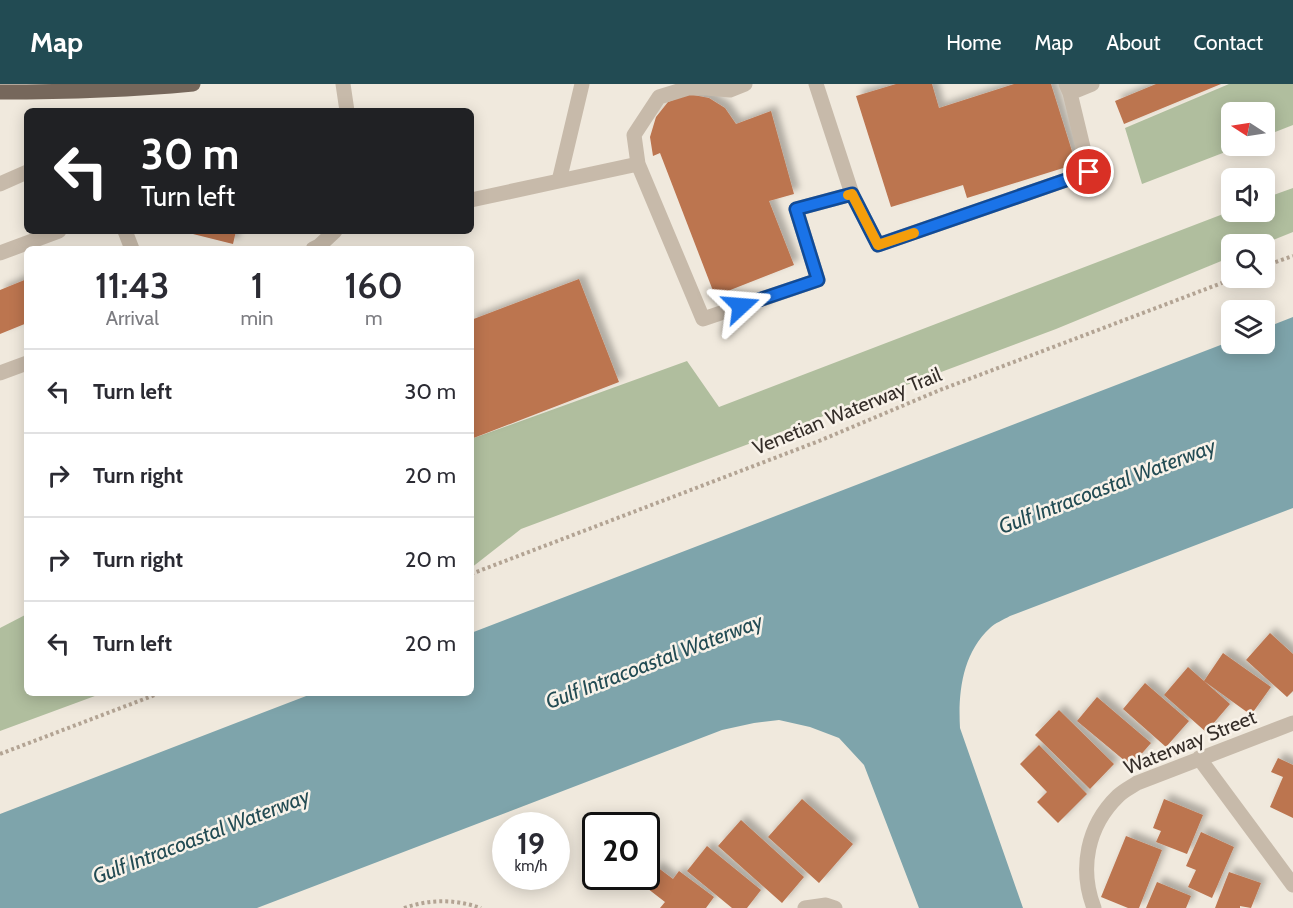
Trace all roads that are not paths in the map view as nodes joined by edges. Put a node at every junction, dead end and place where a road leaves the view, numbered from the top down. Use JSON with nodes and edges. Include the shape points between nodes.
{"nodes":[{"id":1,"x":193,"y":84,"type":"edge"},
{"id":2,"x":343,"y":84,"type":"edge"},
{"id":3,"x":582,"y":84,"type":"edge"},
{"id":4,"x":745,"y":84,"type":"edge"},
{"id":5,"x":816,"y":84,"type":"edge"},
{"id":6,"x":1092,"y":84,"type":"edge"},
{"id":7,"x":1068,"y":88,"type":"edge"},
{"id":8,"x":0,"y":92,"type":"edge"},
{"id":9,"x":347,"y":108,"type":"edge"},
{"id":10,"x":638,"y":164,"type":"junction"},
{"id":11,"x":24,"y":173,"type":"edge"},
{"id":12,"x":559,"y":181,"type":"junction"},
{"id":13,"x":0,"y":184,"type":"edge"},
{"id":14,"x":852,"y":194,"type":"junction"},
{"id":15,"x":474,"y":200,"type":"edge"},
{"id":16,"x":51,"y":234,"type":"edge"},
{"id":17,"x":331,"y":234,"type":"edge"},
{"id":18,"x":319,"y":246,"type":"edge"},
{"id":19,"x":0,"y":253,"type":"edge"},
{"id":20,"x":24,"y":364,"type":"edge"},
{"id":21,"x":0,"y":373,"type":"edge"},
{"id":22,"x":1293,"y":723,"type":"edge"},
{"id":23,"x":1199,"y":758,"type":"junction"},
{"id":24,"x":1293,"y":885,"type":"edge"},
{"id":25,"x":806,"y":908,"type":"edge"},
{"id":26,"x":835,"y":908,"type":"edge"},
{"id":27,"x":1094,"y":908,"type":"edge"}],
"edges":[{"from":1,"to":8,"type":"main road"},
{"from":2,"to":9,"type":"street"},
{"from":3,"to":12,"type":"street"},
{"from":4,"to":10,"type":"street","via":[[730,90],[688,88],[659,97],[634,135]]},
{"from":5,"to":14,"type":"street"},
{"from":6,"to":7,"type":"street"},
{"from":7,"to":14,"type":"street","via":[[1089,172],[878,245]]},
{"from":10,"to":12,"type":"street"},
{"from":10,"to":14,"type":"street","via":[[703,319],[818,280],[796,209]]},
{"from":11,"to":13,"type":"street"},
{"from":12,"to":15,"type":"street"},
{"from":16,"to":19,"type":"street"},
{"from":17,"to":18,"type":"street"},
{"from":20,"to":21,"type":"street"},
{"from":22,"to":23,"type":"street","name":"Waterway Street"},
{"from":23,"to":24,"type":"street"},
{"from":23,"to":27,"type":"street","name":"Waterway Street","via":[[1137,783],[1118,796],[1103,814],[1086,857],[1086,878]]},
{"from":25,"to":26,"type":"street"}]}
